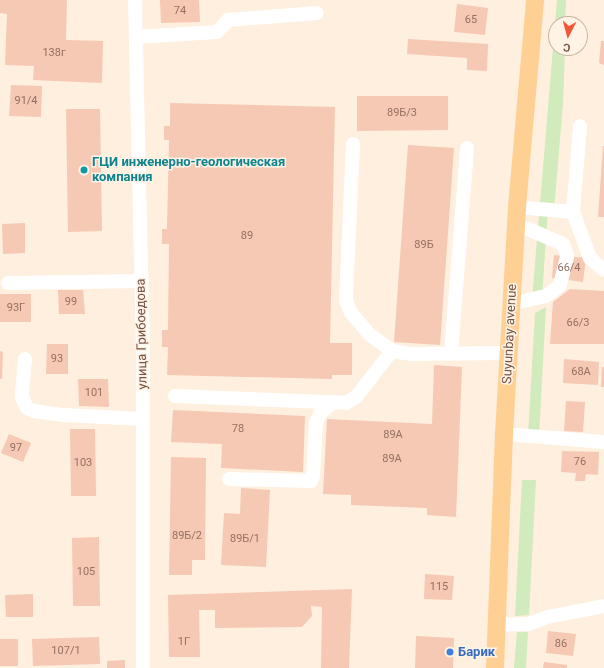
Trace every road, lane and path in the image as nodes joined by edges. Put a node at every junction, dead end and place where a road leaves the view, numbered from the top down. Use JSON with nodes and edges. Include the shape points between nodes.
{"nodes":[{"id":1,"x":135,"y":0,"type":"edge"},
{"id":2,"x":535,"y":0,"type":"edge"},
{"id":3,"x":317,"y":13,"type":"dead end"},
{"id":4,"x":136,"y":37,"type":"junction"},
{"id":5,"x":580,"y":126,"type":"dead end"},
{"id":6,"x":353,"y":144,"type":"dead end"},
{"id":7,"x":467,"y":148,"type":"dead end"},
{"id":8,"x":573,"y":212,"type":"junction"},
{"id":9,"x":517,"y":216,"type":"junction"},
{"id":10,"x":604,"y":270,"type":"edge"},
{"id":11,"x":142,"y":281,"type":"junction"},
{"id":12,"x":8,"y":283,"type":"dead end"},
{"id":13,"x":511,"y":304,"type":"junction"},
{"id":14,"x":392,"y":351,"type":"junction"},
{"id":15,"x":451,"y":353,"type":"junction"},
{"id":16,"x":509,"y":354,"type":"junction"},
{"id":17,"x":25,"y":358,"type":"dead end"},
{"id":18,"x":175,"y":396,"type":"dead end"},
{"id":19,"x":333,"y":403,"type":"junction"},
{"id":20,"x":143,"y":419,"type":"junction"},
{"id":21,"x":504,"y":434,"type":"junction"},
{"id":22,"x":604,"y":442,"type":"edge"},
{"id":23,"x":229,"y":479,"type":"dead end"},
{"id":24,"x":604,"y":606,"type":"edge"},
{"id":25,"x":497,"y":626,"type":"junction"},
{"id":26,"x":143,"y":668,"type":"edge"},
{"id":27,"x":495,"y":668,"type":"edge"}],
"edges":[{"from":1,"to":4,"type":"street","name":"улица Грибоедова"},
{"from":2,"to":9,"type":"main road","name":"Suyunbay avenue"},
{"from":3,"to":4,"type":"street","via":[[228,20],[217,32]]},
{"from":4,"to":11,"type":"street","name":"улица Грибоедова"},
{"from":5,"to":8,"type":"street"},
{"from":6,"to":14,"type":"street","via":[[346,301],[361,326]]},
{"from":7,"to":15,"type":"street"},
{"from":8,"to":9,"type":"street"},
{"from":8,"to":10,"type":"street","via":[[590,258]]},
{"from":9,"to":13,"type":"main road","name":"Suyunbay avenue"},
{"from":9,"to":13,"type":"street","via":[[563,244],[567,256],[560,285],[546,296]]},
{"from":11,"to":12,"type":"street"},
{"from":11,"to":20,"type":"street","name":"улица Грибоедова"},
{"from":13,"to":16,"type":"main road","name":"Suyunbay avenue"},
{"from":14,"to":15,"type":"street","via":[[412,354]]},
{"from":14,"to":19,"type":"street","via":[[356,397],[346,403]]},
{"from":15,"to":16,"type":"street"},
{"from":16,"to":21,"type":"main road","name":"Suyunbay avenue"},
{"from":17,"to":20,"type":"street","via":[[22,397],[27,408],[64,415]]},
{"from":18,"to":19,"type":"street"},
{"from":19,"to":23,"type":"street","via":[[321,412],[316,423],[311,481]]},
{"from":20,"to":26,"type":"street","name":"улица Грибоедова"},
{"from":21,"to":22,"type":"street"},
{"from":21,"to":25,"type":"main road","name":"Suyunbay avenue"},
{"from":24,"to":25,"type":"street","via":[[547,617],[528,624]]},
{"from":25,"to":27,"type":"main road","name":"Suyunbay avenue"}]}
